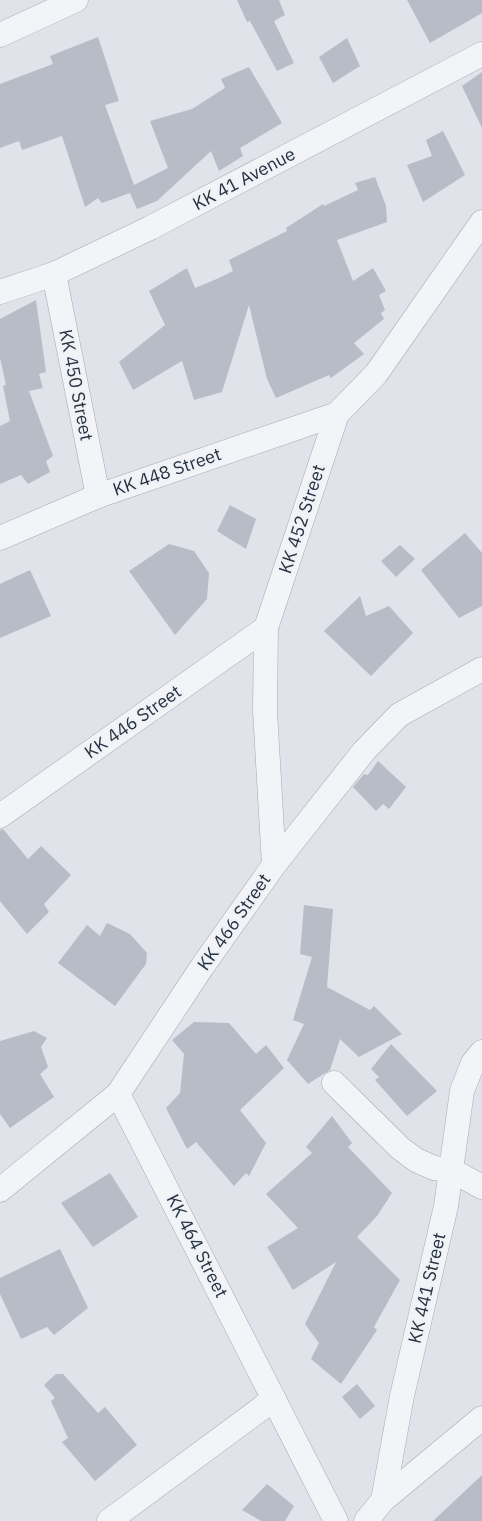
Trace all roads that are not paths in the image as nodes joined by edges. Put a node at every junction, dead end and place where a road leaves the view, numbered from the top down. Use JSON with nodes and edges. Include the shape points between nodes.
{"nodes":[{"id":1,"x":76,"y":0,"type":"edge"},
{"id":2,"x":0,"y":35,"type":"edge"},
{"id":3,"x":482,"y":54,"type":"edge"},
{"id":4,"x":482,"y":222,"type":"edge"},
{"id":5,"x":54,"y":274,"type":"junction"},
{"id":6,"x":0,"y":292,"type":"edge"},
{"id":7,"x":337,"y":414,"type":"junction"},
{"id":8,"x":98,"y":496,"type":"junction"},
{"id":9,"x":0,"y":538,"type":"edge"},
{"id":10,"x":266,"y":628,"type":"junction"},
{"id":11,"x":482,"y":669,"type":"edge"},
{"id":12,"x":0,"y":816,"type":"edge"},
{"id":13,"x":274,"y":865,"type":"junction"},
{"id":14,"x":482,"y":1052,"type":"edge"},
{"id":15,"x":334,"y":1083,"type":"dead end"},
{"id":16,"x":118,"y":1094,"type":"junction"},
{"id":17,"x":451,"y":1170,"type":"junction"},
{"id":18,"x":482,"y":1187,"type":"edge"},
{"id":19,"x":0,"y":1190,"type":"edge"},
{"id":20,"x":274,"y":1399,"type":"junction"},
{"id":21,"x":482,"y":1418,"type":"edge"},
{"id":22,"x":383,"y":1500,"type":"junction"},
{"id":23,"x":109,"y":1521,"type":"edge"},
{"id":24,"x":336,"y":1521,"type":"edge"},
{"id":25,"x":366,"y":1521,"type":"edge"}],
"edges":[{"from":1,"to":2,"type":"street"},
{"from":3,"to":5,"type":"street","name":"KK 41 Avenue","via":[[150,228]]},
{"from":4,"to":7,"type":"street","name":"KK 452 Street","via":[[376,374]]},
{"from":5,"to":6,"type":"street","name":"KK 41 Avenue"},
{"from":5,"to":8,"type":"street","name":"KK 450 Street"},
{"from":7,"to":8,"type":"street","name":"KK 448 Street"},
{"from":7,"to":10,"type":"street","name":"KK 452 Street"},
{"from":8,"to":9,"type":"street","name":"KK 448 Street"},
{"from":10,"to":12,"type":"street","name":"KK 446 Street"},
{"from":10,"to":13,"type":"street","name":"KK 452 Street","via":[[265,711]]},
{"from":11,"to":13,"type":"street","name":"KK 466 Street","via":[[399,715],[364,751]]},
{"from":13,"to":16,"type":"street","name":"KK 466 Street"},
{"from":14,"to":17,"type":"street","name":"KK 441 Street","via":[[473,1063],[462,1091]]},
{"from":15,"to":17,"type":"street","via":[[408,1154],[434,1168]]},
{"from":16,"to":19,"type":"street","name":"KK 466 Street"},
{"from":16,"to":20,"type":"street","name":"KK 464 Street"},
{"from":17,"to":18,"type":"street"},
{"from":17,"to":22,"type":"street","name":"KK 441 Street"},
{"from":20,"to":23,"type":"street"},
{"from":20,"to":24,"type":"street","name":"KK 464 Street"},
{"from":21,"to":22,"type":"street"},
{"from":22,"to":25,"type":"street","name":"KK 441 Street"}]}
